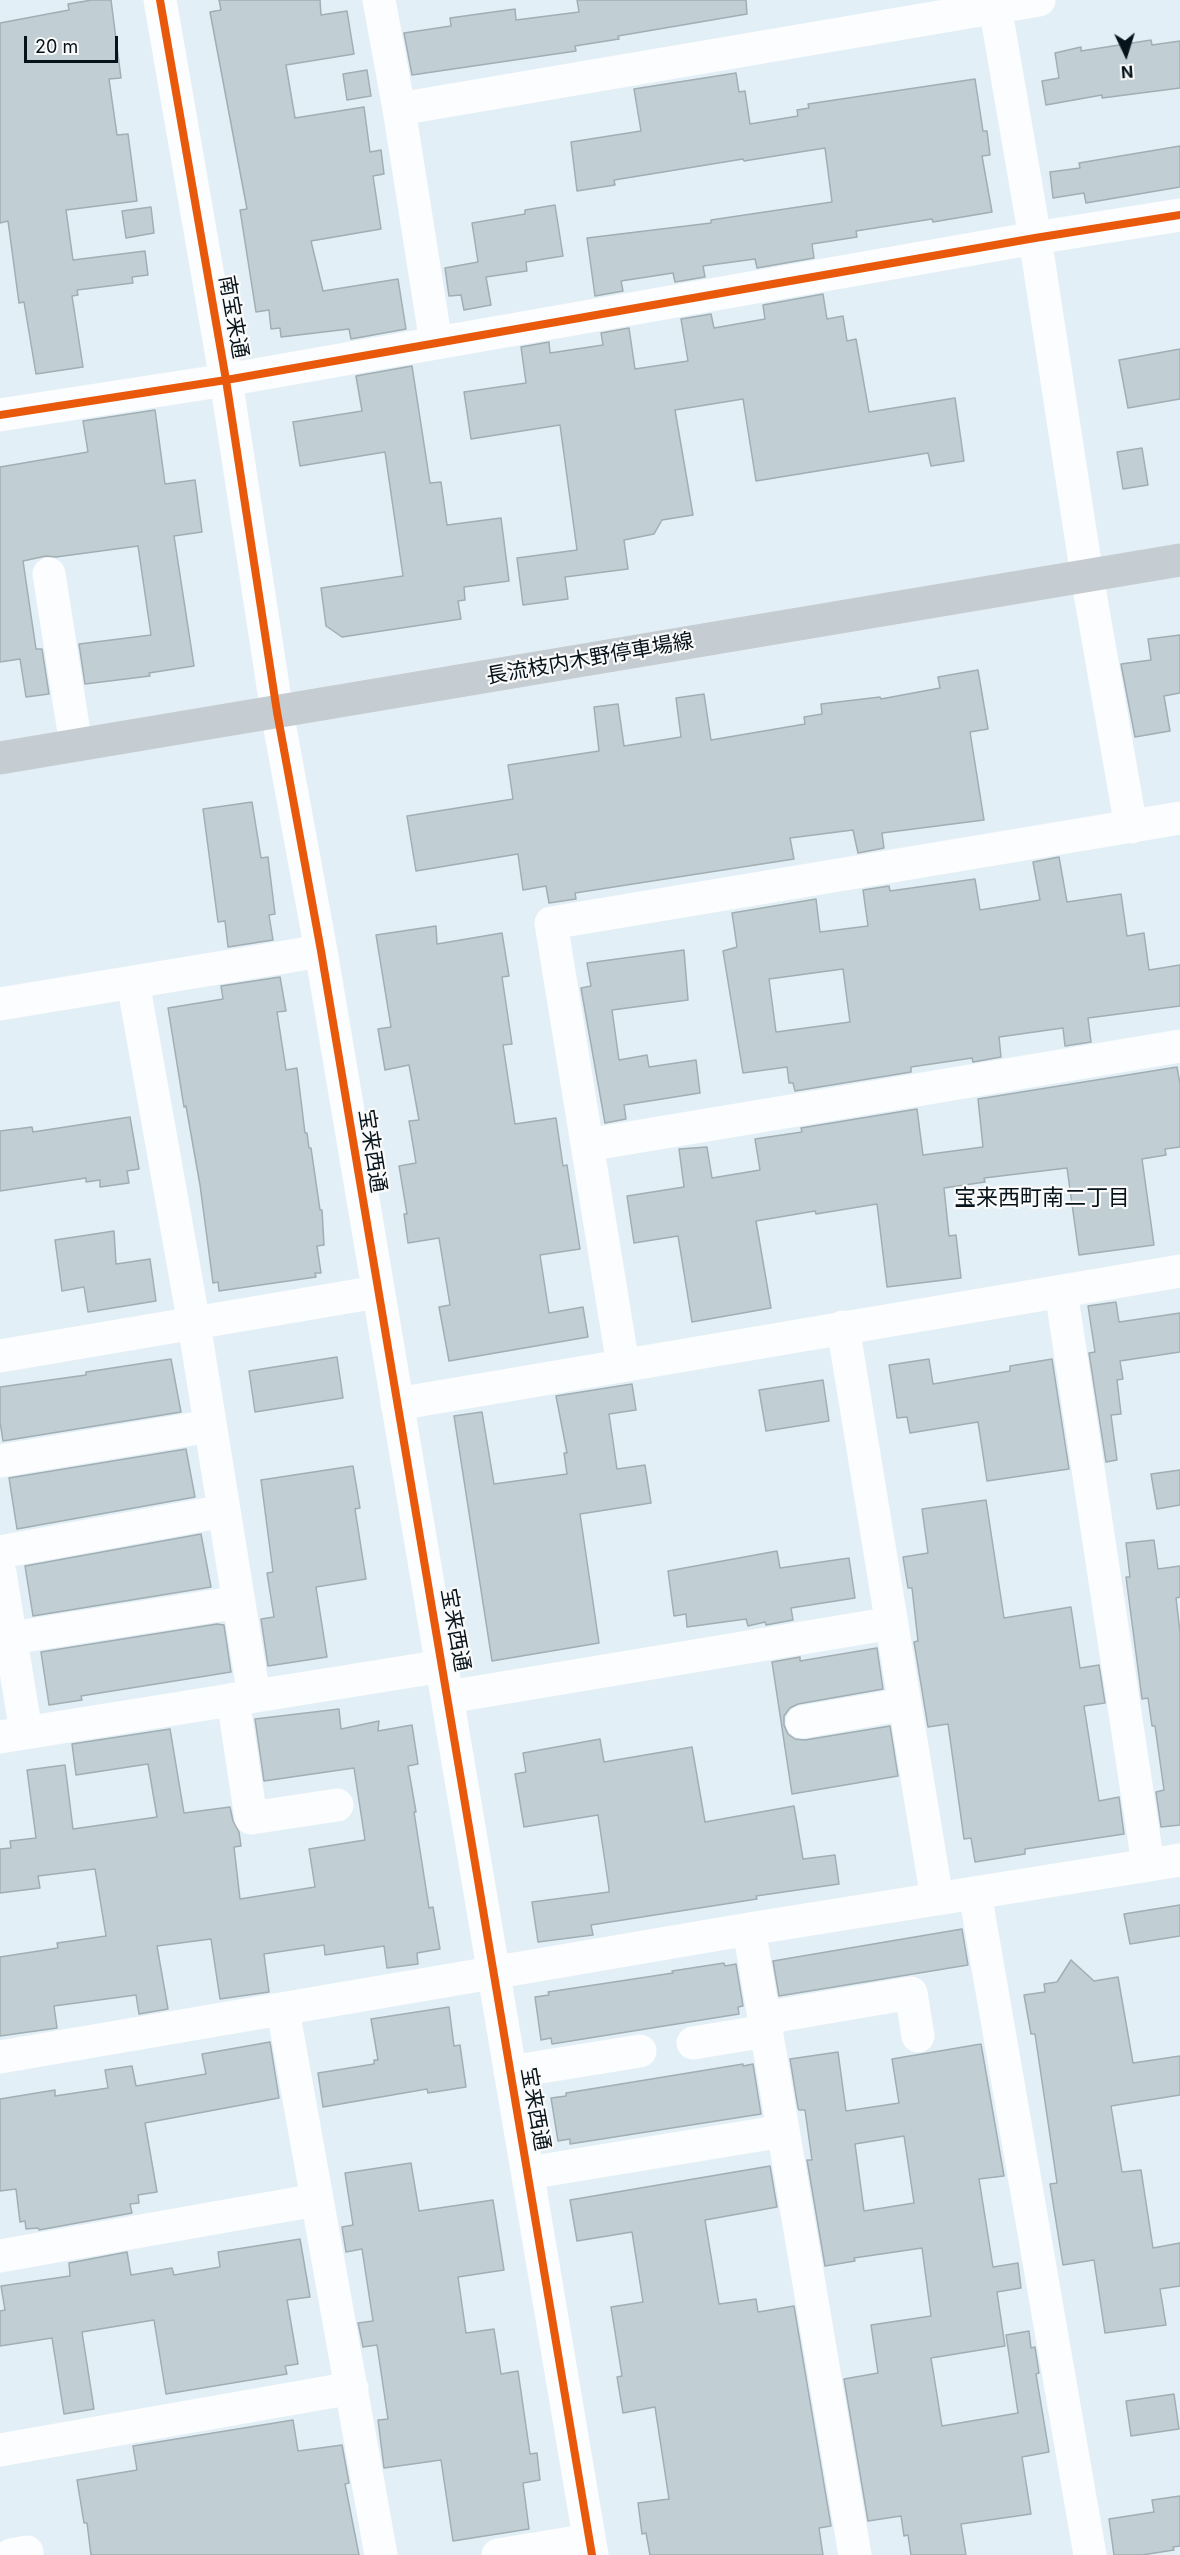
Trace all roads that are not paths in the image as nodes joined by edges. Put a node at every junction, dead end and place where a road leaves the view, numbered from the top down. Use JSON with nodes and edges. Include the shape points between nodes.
{"nodes":[{"id":1,"x":160,"y":0,"type":"edge"},
{"id":2,"x":379,"y":0,"type":"edge"},
{"id":3,"x":1038,"y":0,"type":"edge"},
{"id":4,"x":994,"y":4,"type":"edge"},
{"id":5,"x":399,"y":109,"type":"junction"},
{"id":6,"x":1180,"y":215,"type":"edge"},
{"id":7,"x":1035,"y":238,"type":"junction"},
{"id":8,"x":436,"y":343,"type":"junction"},
{"id":9,"x":226,"y":380,"type":"junction"},
{"id":10,"x":0,"y":412,"type":"edge"},
{"id":11,"x":1180,"y":560,"type":"edge"},
{"id":12,"x":49,"y":574,"type":"dead end"},
{"id":13,"x":1087,"y":576,"type":"junction"},
{"id":14,"x":277,"y":712,"type":"junction"},
{"id":15,"x":76,"y":745,"type":"junction"},
{"id":16,"x":0,"y":758,"type":"edge"},
{"id":17,"x":1180,"y":818,"type":"edge"},
{"id":18,"x":1131,"y":827,"type":"junction"},
{"id":19,"x":321,"y":951,"type":"junction"},
{"id":20,"x":133,"y":982,"type":"junction"},
{"id":21,"x":0,"y":1004,"type":"edge"},
{"id":22,"x":1180,"y":1046,"type":"edge"},
{"id":23,"x":588,"y":1145,"type":"junction"},
{"id":24,"x":1180,"y":1271,"type":"edge"},
{"id":25,"x":1061,"y":1291,"type":"junction"},
{"id":26,"x":377,"y":1292,"type":"junction"},
{"id":27,"x":194,"y":1324,"type":"junction"},
{"id":28,"x":843,"y":1327,"type":"junction"},
{"id":29,"x":0,"y":1356,"type":"edge"},
{"id":30,"x":623,"y":1365,"type":"junction"},
{"id":31,"x":397,"y":1404,"type":"junction"},
{"id":32,"x":210,"y":1426,"type":"junction"},
{"id":33,"x":0,"y":1461,"type":"edge"},
{"id":34,"x":224,"y":1510,"type":"junction"},
{"id":35,"x":0,"y":1552,"type":"edge"},
{"id":36,"x":0,"y":1573,"type":"edge"},
{"id":37,"x":239,"y":1602,"type":"junction"},
{"id":38,"x":892,"y":1623,"type":"junction"},
{"id":39,"x":11,"y":1638,"type":"junction"},
{"id":40,"x":445,"y":1681,"type":"junction"},
{"id":41,"x":244,"y":1698,"type":"junction"},
{"id":42,"x":905,"y":1704,"type":"junction"},
{"id":43,"x":802,"y":1722,"type":"dead end"},
{"id":44,"x":13,"y":1734,"type":"edge"},
{"id":45,"x":337,"y":1805,"type":"dead end"},
{"id":46,"x":1164,"y":1862,"type":"edge"},
{"id":47,"x":975,"y":1893,"type":"junction"},
{"id":48,"x":937,"y":1899,"type":"junction"},
{"id":49,"x":749,"y":1929,"type":"junction"},
{"id":50,"x":494,"y":1974,"type":"junction"},
{"id":51,"x":283,"y":2010,"type":"junction"},
{"id":52,"x":765,"y":2025,"type":"junction"},
{"id":53,"x":918,"y":2036,"type":"dead end"},
{"id":54,"x":693,"y":2043,"type":"dead end"},
{"id":55,"x":640,"y":2051,"type":"dead end"},
{"id":56,"x":0,"y":2057,"type":"edge"},
{"id":57,"x":510,"y":2073,"type":"junction"},
{"id":58,"x":783,"y":2131,"type":"junction"},
{"id":59,"x":528,"y":2173,"type":"junction"},
{"id":60,"x":316,"y":2200,"type":"junction"},
{"id":61,"x":0,"y":2256,"type":"edge"},
{"id":62,"x":352,"y":2388,"type":"junction"},
{"id":63,"x":0,"y":2450,"type":"edge"},
{"id":64,"x":590,"y":2547,"type":"edge"},
{"id":65,"x":381,"y":2555,"type":"edge"},
{"id":66,"x":498,"y":2555,"type":"edge"},
{"id":67,"x":855,"y":2555,"type":"edge"},
{"id":68,"x":1090,"y":2555,"type":"edge"}],
"edges":[{"from":1,"to":9,"type":"street","name":"南宝来通"},
{"from":2,"to":5,"type":"street"},
{"from":3,"to":4,"type":"street"},
{"from":4,"to":5,"type":"street"},
{"from":4,"to":7,"type":"street"},
{"from":5,"to":8,"type":"street"},
{"from":6,"to":7,"type":"street"},
{"from":7,"to":8,"type":"street"},
{"from":7,"to":13,"type":"street"},
{"from":8,"to":9,"type":"street"},
{"from":9,"to":10,"type":"street"},
{"from":9,"to":14,"type":"street","name":"南宝来通"},
{"from":11,"to":13,"type":"main road","name":"長流枝内木野停車場線"},
{"from":12,"to":15,"type":"street"},
{"from":13,"to":14,"type":"main road","name":"長流枝内木野停車場線"},
{"from":13,"to":18,"type":"street"},
{"from":14,"to":15,"type":"main road","name":"長流枝内木野停車場線"},
{"from":14,"to":19,"type":"street","name":"宝来西通"},
{"from":15,"to":16,"type":"main road","name":"長流枝内木野停車場線"},
{"from":17,"to":18,"type":"street"},
{"from":18,"to":23,"type":"street","via":[[551,922]]},
{"from":19,"to":20,"type":"street"},
{"from":19,"to":26,"type":"street","name":"宝来西通"},
{"from":20,"to":21,"type":"street"},
{"from":20,"to":27,"type":"street"},
{"from":22,"to":23,"type":"street"},
{"from":23,"to":30,"type":"street"},
{"from":24,"to":25,"type":"street"},
{"from":25,"to":28,"type":"street"},
{"from":25,"to":46,"type":"street"},
{"from":26,"to":27,"type":"street"},
{"from":26,"to":31,"type":"street","name":"宝来西通"},
{"from":27,"to":29,"type":"street"},
{"from":27,"to":32,"type":"street"},
{"from":28,"to":30,"type":"street"},
{"from":28,"to":38,"type":"street"},
{"from":30,"to":31,"type":"street"},
{"from":31,"to":40,"type":"street","name":"宝来西通"},
{"from":32,"to":33,"type":"street"},
{"from":32,"to":34,"type":"street"},
{"from":34,"to":35,"type":"street"},
{"from":34,"to":37,"type":"street"},
{"from":36,"to":39,"type":"street"},
{"from":37,"to":39,"type":"street"},
{"from":37,"to":41,"type":"street"},
{"from":38,"to":40,"type":"street"},
{"from":38,"to":42,"type":"street"},
{"from":39,"to":44,"type":"street"},
{"from":40,"to":41,"type":"street"},
{"from":40,"to":50,"type":"street","name":"宝来西通"},
{"from":41,"to":44,"type":"street"},
{"from":41,"to":45,"type":"street","via":[[251,1818]]},
{"from":42,"to":43,"type":"street"},
{"from":42,"to":48,"type":"street"},
{"from":46,"to":47,"type":"street"},
{"from":47,"to":48,"type":"street"},
{"from":47,"to":68,"type":"street"},
{"from":48,"to":49,"type":"street"},
{"from":49,"to":50,"type":"street"},
{"from":49,"to":52,"type":"street"},
{"from":50,"to":51,"type":"street"},
{"from":50,"to":57,"type":"street","name":"宝来西通"},
{"from":51,"to":56,"type":"street"},
{"from":51,"to":60,"type":"street"},
{"from":52,"to":53,"type":"street","via":[[911,1993]]},
{"from":52,"to":54,"type":"street"},
{"from":52,"to":58,"type":"street"},
{"from":55,"to":57,"type":"street"},
{"from":57,"to":59,"type":"street","name":"宝来西通"},
{"from":58,"to":59,"type":"street"},
{"from":58,"to":67,"type":"street"},
{"from":59,"to":64,"type":"street","name":"宝来西通"},
{"from":60,"to":61,"type":"street"},
{"from":60,"to":62,"type":"street"},
{"from":62,"to":63,"type":"street"},
{"from":62,"to":65,"type":"street"},
{"from":64,"to":66,"type":"street"}]}
